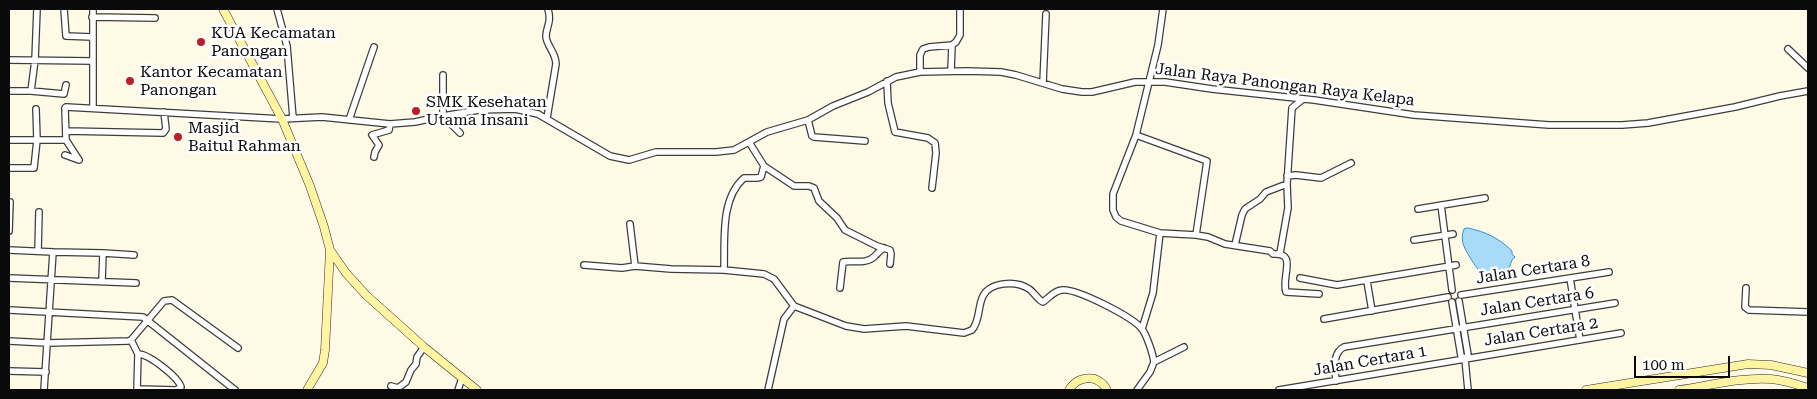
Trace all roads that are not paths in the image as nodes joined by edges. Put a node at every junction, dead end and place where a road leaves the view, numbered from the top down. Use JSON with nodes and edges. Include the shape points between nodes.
{"nodes":[{"id":1,"x":37,"y":9,"type":"edge"},
{"id":2,"x":64,"y":9,"type":"edge"},
{"id":3,"x":93,"y":9,"type":"edge"},
{"id":4,"x":223,"y":9,"type":"edge"},
{"id":5,"x":277,"y":9,"type":"edge"},
{"id":6,"x":548,"y":9,"type":"edge"},
{"id":7,"x":960,"y":9,"type":"edge"},
{"id":8,"x":1163,"y":9,"type":"edge"},
{"id":9,"x":1046,"y":14,"type":"dead end"},
{"id":10,"x":92,"y":17,"type":"junction"},
{"id":11,"x":155,"y":18,"type":"dead end"},
{"id":12,"x":92,"y":37,"type":"junction"},
{"id":13,"x":952,"y":45,"type":"junction"},
{"id":14,"x":374,"y":47,"type":"dead end"},
{"id":15,"x":1788,"y":50,"type":"dead end"},
{"id":16,"x":9,"y":60,"type":"edge"},
{"id":17,"x":35,"y":60,"type":"junction"},
{"id":18,"x":93,"y":61,"type":"junction"},
{"id":19,"x":1808,"y":68,"type":"edge"},
{"id":20,"x":951,"y":71,"type":"junction"},
{"id":21,"x":920,"y":72,"type":"junction"},
{"id":22,"x":444,"y":74,"type":"dead end"},
{"id":23,"x":1148,"y":81,"type":"junction"},
{"id":24,"x":887,"y":82,"type":"junction"},
{"id":25,"x":1043,"y":82,"type":"junction"},
{"id":26,"x":66,"y":85,"type":"dead end"},
{"id":27,"x":9,"y":91,"type":"edge"},
{"id":28,"x":31,"y":91,"type":"junction"},
{"id":29,"x":1808,"y":91,"type":"edge"},
{"id":30,"x":1303,"y":99,"type":"junction"},
{"id":31,"x":93,"y":107,"type":"junction"},
{"id":32,"x":36,"y":109,"type":"dead end"},
{"id":33,"x":164,"y":112,"type":"junction"},
{"id":34,"x":442,"y":116,"type":"junction"},
{"id":35,"x":293,"y":118,"type":"junction"},
{"id":36,"x":547,"y":118,"type":"junction"},
{"id":37,"x":282,"y":119,"type":"junction"},
{"id":38,"x":348,"y":120,"type":"junction"},
{"id":39,"x":808,"y":120,"type":"junction"},
{"id":40,"x":390,"y":124,"type":"junction"},
{"id":41,"x":66,"y":130,"type":"junction"},
{"id":42,"x":460,"y":133,"type":"dead end"},
{"id":43,"x":1136,"y":135,"type":"junction"},
{"id":44,"x":9,"y":140,"type":"edge"},
{"id":45,"x":37,"y":140,"type":"junction"},
{"id":46,"x":66,"y":140,"type":"junction"},
{"id":47,"x":865,"y":140,"type":"dead end"},
{"id":48,"x":749,"y":142,"type":"junction"},
{"id":49,"x":65,"y":155,"type":"dead end"},
{"id":50,"x":374,"y":157,"type":"dead end"},
{"id":51,"x":1351,"y":163,"type":"dead end"},
{"id":52,"x":764,"y":166,"type":"junction"},
{"id":53,"x":9,"y":168,"type":"edge"},
{"id":54,"x":1287,"y":176,"type":"junction"},
{"id":55,"x":1287,"y":184,"type":"junction"},
{"id":56,"x":932,"y":188,"type":"dead end"},
{"id":57,"x":1485,"y":198,"type":"dead end"},
{"id":58,"x":10,"y":202,"type":"edge"},
{"id":59,"x":1441,"y":205,"type":"junction"},
{"id":60,"x":1418,"y":209,"type":"dead end"},
{"id":61,"x":39,"y":212,"type":"dead end"},
{"id":62,"x":630,"y":224,"type":"dead end"},
{"id":63,"x":9,"y":231,"type":"edge"},
{"id":64,"x":1160,"y":233,"type":"junction"},
{"id":65,"x":1453,"y":234,"type":"dead end"},
{"id":66,"x":1196,"y":235,"type":"junction"},
{"id":67,"x":1445,"y":235,"type":"junction"},
{"id":68,"x":1414,"y":240,"type":"dead end"},
{"id":69,"x":1235,"y":245,"type":"junction"},
{"id":70,"x":884,"y":248,"type":"junction"},
{"id":71,"x":9,"y":250,"type":"edge"},
{"id":72,"x":330,"y":250,"type":"junction"},
{"id":73,"x":38,"y":251,"type":"junction"},
{"id":74,"x":53,"y":252,"type":"junction"},
{"id":75,"x":103,"y":253,"type":"junction"},
{"id":76,"x":1280,"y":253,"type":"junction"},
{"id":77,"x":134,"y":255,"type":"dead end"},
{"id":78,"x":340,"y":264,"type":"junction"},
{"id":79,"x":890,"y":264,"type":"dead end"},
{"id":80,"x":584,"y":265,"type":"dead end"},
{"id":81,"x":1456,"y":265,"type":"dead end"},
{"id":82,"x":635,"y":266,"type":"junction"},
{"id":83,"x":1449,"y":266,"type":"junction"},
{"id":84,"x":329,"y":267,"type":"junction"},
{"id":85,"x":724,"y":270,"type":"junction"},
{"id":86,"x":1609,"y":272,"type":"dead end"},
{"id":87,"x":9,"y":278,"type":"edge"},
{"id":88,"x":1300,"y":278,"type":"dead end"},
{"id":89,"x":1570,"y":278,"type":"junction"},
{"id":90,"x":52,"y":280,"type":"junction"},
{"id":91,"x":1367,"y":281,"type":"junction"},
{"id":92,"x":102,"y":282,"type":"junction"},
{"id":93,"x":136,"y":283,"type":"dead end"},
{"id":94,"x":840,"y":288,"type":"dead end"},
{"id":95,"x":1746,"y":288,"type":"dead end"},
{"id":96,"x":1452,"y":290,"type":"junction"},
{"id":97,"x":1319,"y":294,"type":"dead end"},
{"id":98,"x":1460,"y":298,"type":"junction"},
{"id":99,"x":1450,"y":300,"type":"junction"},
{"id":100,"x":1615,"y":303,"type":"dead end"},
{"id":101,"x":794,"y":306,"type":"junction"},
{"id":102,"x":9,"y":310,"type":"edge"},
{"id":103,"x":1576,"y":310,"type":"junction"},
{"id":104,"x":49,"y":311,"type":"junction"},
{"id":105,"x":1372,"y":311,"type":"junction"},
{"id":106,"x":1808,"y":312,"type":"edge"},
{"id":107,"x":148,"y":319,"type":"junction"},
{"id":108,"x":1324,"y":319,"type":"dead end"},
{"id":109,"x":1463,"y":328,"type":"junction"},
{"id":110,"x":1142,"y":329,"type":"junction"},
{"id":111,"x":1456,"y":329,"type":"junction"},
{"id":112,"x":1621,"y":333,"type":"dead end"},
{"id":113,"x":131,"y":340,"type":"junction"},
{"id":114,"x":1580,"y":340,"type":"junction"},
{"id":115,"x":9,"y":341,"type":"edge"},
{"id":116,"x":47,"y":343,"type":"junction"},
{"id":117,"x":1184,"y":347,"type":"dead end"},
{"id":118,"x":238,"y":348,"type":"dead end"},
{"id":119,"x":424,"y":348,"type":"junction"},
{"id":120,"x":138,"y":354,"type":"junction"},
{"id":121,"x":1465,"y":359,"type":"junction"},
{"id":122,"x":1154,"y":362,"type":"junction"},
{"id":123,"x":9,"y":371,"type":"edge"},
{"id":124,"x":46,"y":372,"type":"junction"},
{"id":125,"x":1808,"y":373,"type":"edge"},
{"id":126,"x":462,"y":378,"type":"junction"},
{"id":127,"x":1336,"y":381,"type":"junction"},
{"id":128,"x":392,"y":386,"type":"dead end"},
{"id":129,"x":1808,"y":388,"type":"edge"},
{"id":130,"x":44,"y":390,"type":"edge"},
{"id":131,"x":137,"y":390,"type":"edge"},
{"id":132,"x":235,"y":390,"type":"edge"},
{"id":133,"x":307,"y":390,"type":"edge"},
{"id":134,"x":458,"y":390,"type":"edge"},
{"id":135,"x":477,"y":390,"type":"edge"},
{"id":136,"x":768,"y":390,"type":"edge"},
{"id":137,"x":1070,"y":390,"type":"edge"},
{"id":138,"x":1107,"y":390,"type":"edge"},
{"id":139,"x":1137,"y":390,"type":"edge"},
{"id":140,"x":1279,"y":390,"type":"edge"},
{"id":141,"x":1468,"y":390,"type":"edge"},
{"id":142,"x":1586,"y":390,"type":"edge"},
{"id":143,"x":1679,"y":390,"type":"edge"}],
"edges":[{"from":1,"to":17,"type":"street"},
{"from":2,"to":12,"type":"street","via":[[66,36]]},
{"from":3,"to":10,"type":"street"},
{"from":4,"to":37,"type":"street"},
{"from":5,"to":35,"type":"street","via":[[287,46]]},
{"from":6,"to":36,"type":"street","via":[[550,21],[546,38],[556,64]]},
{"from":7,"to":13,"type":"street","via":[[960,35]]},
{"from":8,"to":23,"type":"street"},
{"from":9,"to":25,"type":"street"},
{"from":10,"to":11,"type":"street"},
{"from":10,"to":12,"type":"street"},
{"from":12,"to":18,"type":"street"},
{"from":13,"to":20,"type":"street"},
{"from":13,"to":21,"type":"street","via":[[923,49]]},
{"from":14,"to":38,"type":"street"},
{"from":15,"to":19,"type":"street"},
{"from":16,"to":17,"type":"street"},
{"from":17,"to":18,"type":"street"},
{"from":17,"to":28,"type":"street"},
{"from":18,"to":31,"type":"street"},
{"from":20,"to":21,"type":"street","name":"Jalan Raya Panongan Raya Kelapa"},
{"from":20,"to":25,"type":"street","name":"Jalan Raya Panongan Raya Kelapa","via":[[1001,72]]},
{"from":21,"to":24,"type":"street","name":"Jalan Raya Panongan Raya Kelapa","via":[[901,75]]},
{"from":22,"to":34,"type":"street"},
{"from":23,"to":25,"type":"street","name":"Jalan Raya Panongan Raya Kelapa","via":[[1092,92],[1062,89]]},
{"from":23,"to":30,"type":"street","name":"Jalan Raya Panongan Raya Kelapa"},
{"from":23,"to":43,"type":"street"},
{"from":24,"to":39,"type":"street","name":"Jalan Raya Panongan Raya Kelapa"},
{"from":24,"to":56,"type":"street","via":[[895,132],[928,138],[937,147]]},
{"from":26,"to":28,"type":"street","via":[[64,94]]},
{"from":27,"to":28,"type":"street"},
{"from":29,"to":30,"type":"street","name":"Jalan Raya Panongan Raya Kelapa","via":[[1720,110],[1622,125],[1549,125],[1462,119]]},
{"from":30,"to":54,"type":"street","via":[[1292,108]]},
{"from":31,"to":33,"type":"street","name":"Jalan Raya Panongan Raya Kelapa"},
{"from":31,"to":41,"type":"street","name":"Jalan Raya Panongan Raya Kelapa","via":[[66,107]]},
{"from":32,"to":45,"type":"street"},
{"from":33,"to":37,"type":"street","name":"Jalan Raya Panongan Raya Kelapa"},
{"from":33,"to":41,"type":"street","via":[[164,133]]},
{"from":34,"to":36,"type":"street","name":"Jalan Raya Panongan Raya Kelapa","via":[[515,109]]},
{"from":34,"to":40,"type":"street","name":"Jalan Raya Panongan Raya Kelapa"},
{"from":34,"to":42,"type":"street"},
{"from":35,"to":37,"type":"street","name":"Jalan Raya Panongan Raya Kelapa"},
{"from":35,"to":38,"type":"street","name":"Jalan Raya Panongan Raya Kelapa"},
{"from":36,"to":48,"type":"street","name":"Jalan Raya Panongan Raya Kelapa","via":[[580,140],[619,159],[629,160],[656,152],[725,152]]},
{"from":37,"to":72,"type":"street","via":[[310,186]]},
{"from":38,"to":40,"type":"street","name":"Jalan Raya Panongan Raya Kelapa"},
{"from":39,"to":47,"type":"street","via":[[814,138]]},
{"from":39,"to":48,"type":"street","name":"Jalan Raya Panongan Raya Kelapa","via":[[767,132]]},
{"from":40,"to":50,"type":"street","via":[[389,130],[373,134],[379,145]]},
{"from":41,"to":46,"type":"street"},
{"from":43,"to":64,"type":"street","via":[[1113,194],[1113,210],[1121,221]]},
{"from":43,"to":66,"type":"street","via":[[1207,161]]},
{"from":44,"to":45,"type":"street"},
{"from":45,"to":46,"type":"street"},
{"from":45,"to":53,"type":"street","via":[[34,168]]},
{"from":46,"to":49,"type":"street","via":[[78,160]]},
{"from":48,"to":52,"type":"street"},
{"from":51,"to":54,"type":"street","via":[[1321,178]]},
{"from":52,"to":70,"type":"street","via":[[794,186],[812,188],[818,201],[845,230]]},
{"from":52,"to":85,"type":"street","via":[[761,176],[744,178],[730,197]]},
{"from":54,"to":55,"type":"street"},
{"from":55,"to":69,"type":"street","via":[[1269,191],[1245,209]]},
{"from":55,"to":76,"type":"street","via":[[1288,208]]},
{"from":57,"to":59,"type":"street"},
{"from":58,"to":63,"type":"street"},
{"from":59,"to":60,"type":"street"},
{"from":59,"to":67,"type":"street"},
{"from":61,"to":73,"type":"street"},
{"from":62,"to":82,"type":"street"},
{"from":64,"to":66,"type":"street"},
{"from":64,"to":110,"type":"street","via":[[1152,293]]},
{"from":65,"to":67,"type":"street"},
{"from":66,"to":69,"type":"street"},
{"from":67,"to":68,"type":"street"},
{"from":67,"to":83,"type":"street"},
{"from":69,"to":76,"type":"street"},
{"from":70,"to":79,"type":"street","via":[[891,251]]},
{"from":70,"to":94,"type":"street","via":[[866,260],[843,262]]},
{"from":71,"to":73,"type":"street"},
{"from":72,"to":78,"type":"street"},
{"from":72,"to":84,"type":"street"},
{"from":73,"to":74,"type":"street"},
{"from":74,"to":75,"type":"street"},
{"from":74,"to":90,"type":"street"},
{"from":75,"to":77,"type":"street"},
{"from":75,"to":92,"type":"street"},
{"from":76,"to":97,"type":"street","via":[[1287,259],[1286,292]]},
{"from":78,"to":84,"type":"street"},
{"from":78,"to":119,"type":"street","via":[[361,291]]},
{"from":80,"to":82,"type":"street"},
{"from":81,"to":83,"type":"street"},
{"from":82,"to":85,"type":"street"},
{"from":83,"to":91,"type":"street"},
{"from":83,"to":96,"type":"street"},
{"from":84,"to":133,"type":"street","via":[[325,350],[320,369]]},
{"from":85,"to":101,"type":"street","via":[[770,276]]},
{"from":86,"to":89,"type":"street","name":"Jalan Certara 8"},
{"from":87,"to":90,"type":"street"},
{"from":88,"to":91,"type":"street","via":[[1337,285]]},
{"from":89,"to":98,"type":"street","name":"Jalan Certara 8"},
{"from":89,"to":103,"type":"street"},
{"from":90,"to":92,"type":"street"},
{"from":90,"to":104,"type":"street"},
{"from":91,"to":105,"type":"street"},
{"from":92,"to":93,"type":"street"},
{"from":95,"to":106,"type":"street","via":[[1745,307],[1749,310]]},
{"from":96,"to":98,"type":"street","via":[[1458,291]]},
{"from":96,"to":99,"type":"street"},
{"from":98,"to":99,"type":"street","name":"Jalan Certara 8"},
{"from":98,"to":109,"type":"street"},
{"from":99,"to":105,"type":"street","name":"Jalan Certara 8"},
{"from":99,"to":111,"type":"street"},
{"from":100,"to":103,"type":"street","name":"Jalan Certara 6"},
{"from":101,"to":110,"type":"street","via":[[855,328],[906,326],[964,333],[972,330],[986,292],[999,285],[1011,284],[1026,287],[1043,302],[1057,291],[1077,292],[1126,316]]},
{"from":101,"to":136,"type":"street","via":[[784,319]]},
{"from":102,"to":104,"type":"street"},
{"from":103,"to":109,"type":"street","name":"Jalan Certara 6"},
{"from":103,"to":114,"type":"street"},
{"from":104,"to":107,"type":"street"},
{"from":104,"to":116,"type":"street"},
{"from":105,"to":108,"type":"street","name":"Jalan Certara 8"},
{"from":107,"to":113,"type":"street"},
{"from":107,"to":118,"type":"street","via":[[164,300],[172,300]]},
{"from":107,"to":132,"type":"street"},
{"from":109,"to":111,"type":"street","name":"Jalan Certara 6"},
{"from":109,"to":121,"type":"street","via":[[1468,355]]},
{"from":110,"to":122,"type":"street"},
{"from":111,"to":121,"type":"street","via":[[1461,356]]},
{"from":111,"to":127,"type":"street","name":"Jalan Certara 6","via":[[1344,347],[1335,358]]},
{"from":112,"to":114,"type":"street","name":"Jalan Certara 2"},
{"from":113,"to":116,"type":"street"},
{"from":113,"to":120,"type":"street"},
{"from":114,"to":121,"type":"street","name":"Jalan Certara 2"},
{"from":115,"to":116,"type":"street"},
{"from":116,"to":124,"type":"street"},
{"from":117,"to":122,"type":"street"},
{"from":119,"to":126,"type":"street"},
{"from":119,"to":128,"type":"street","via":[[405,384],[398,388]]},
{"from":120,"to":131,"type":"street"},
{"from":120,"to":131,"type":"street","via":[[148,356],[181,387],[176,390]]},
{"from":121,"to":127,"type":"street","name":"Jalan Certara 1"},
{"from":121,"to":141,"type":"street"},
{"from":122,"to":139,"type":"street"},
{"from":123,"to":124,"type":"street"},
{"from":124,"to":130,"type":"street"},
{"from":125,"to":142,"type":"street","via":[[1772,365],[1748,364]]},
{"from":126,"to":134,"type":"street"},
{"from":126,"to":135,"type":"street"},
{"from":127,"to":140,"type":"street","name":"Jalan Certara 1"},
{"from":129,"to":143,"type":"street","via":[[1791,382],[1751,379]]},
{"from":137,"to":138,"type":"street","via":[[1079,380],[1091,378],[1101,382]]}]}
